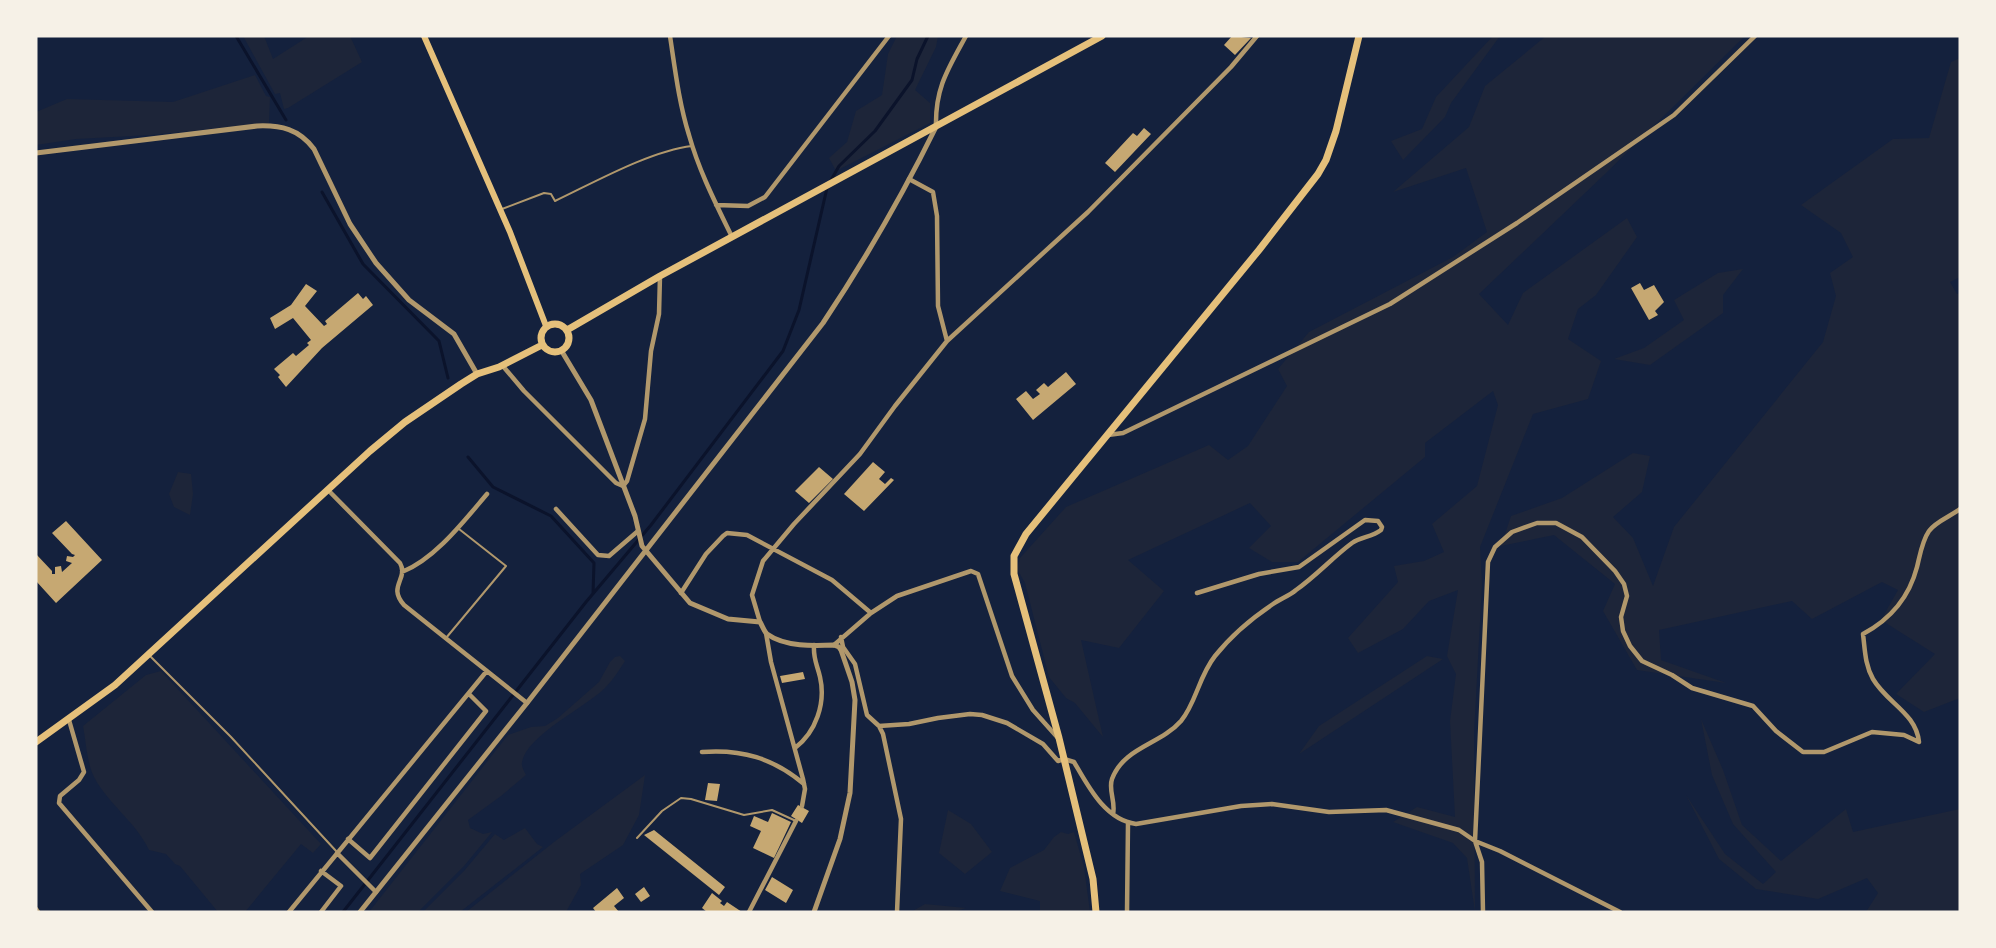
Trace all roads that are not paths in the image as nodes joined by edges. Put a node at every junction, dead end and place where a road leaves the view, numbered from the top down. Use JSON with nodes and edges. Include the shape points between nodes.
{"nodes":[{"id":1,"x":424,"y":36,"type":"edge"},
{"id":2,"x":670,"y":36,"type":"edge"},
{"id":3,"x":889,"y":36,"type":"edge"},
{"id":4,"x":966,"y":36,"type":"edge"},
{"id":5,"x":1102,"y":36,"type":"edge"},
{"id":6,"x":1257,"y":36,"type":"edge"},
{"id":7,"x":1359,"y":36,"type":"edge"},
{"id":8,"x":1755,"y":36,"type":"edge"},
{"id":9,"x":936,"y":127,"type":"junction"},
{"id":10,"x":693,"y":146,"type":"junction"},
{"id":11,"x":36,"y":153,"type":"edge"},
{"id":12,"x":909,"y":179,"type":"junction"},
{"id":13,"x":716,"y":205,"type":"junction"},
{"id":14,"x":500,"y":210,"type":"junction"},
{"id":15,"x":732,"y":237,"type":"junction"},
{"id":16,"x":660,"y":276,"type":"junction"},
{"id":17,"x":546,"y":326,"type":"junction"},
{"id":18,"x":567,"y":330,"type":"junction"},
{"id":19,"x":947,"y":341,"type":"junction"},
{"id":20,"x":542,"y":345,"type":"junction"},
{"id":21,"x":561,"y":350,"type":"junction"},
{"id":22,"x":502,"y":365,"type":"junction"},
{"id":23,"x":477,"y":374,"type":"junction"},
{"id":24,"x":1108,"y":435,"type":"junction"},
{"id":25,"x":623,"y":486,"type":"junction"},
{"id":26,"x":328,"y":490,"type":"junction"},
{"id":27,"x":487,"y":494,"type":"dead end"},
{"id":28,"x":556,"y":509,"type":"dead end"},
{"id":29,"x":1960,"y":510,"type":"edge"},
{"id":30,"x":458,"y":528,"type":"junction"},
{"id":31,"x":638,"y":531,"type":"junction"},
{"id":32,"x":644,"y":548,"type":"junction"},
{"id":33,"x":772,"y":549,"type":"junction"},
{"id":34,"x":402,"y":572,"type":"junction"},
{"id":35,"x":681,"y":593,"type":"junction"},
{"id":36,"x":1197,"y":593,"type":"dead end"},
{"id":37,"x":871,"y":613,"type":"junction"},
{"id":38,"x":760,"y":621,"type":"junction"},
{"id":39,"x":766,"y":633,"type":"junction"},
{"id":40,"x":446,"y":638,"type":"junction"},
{"id":41,"x":814,"y":645,"type":"junction"},
{"id":42,"x":839,"y":646,"type":"junction"},
{"id":43,"x":149,"y":654,"type":"junction"},
{"id":44,"x":486,"y":672,"type":"junction"},
{"id":45,"x":469,"y":693,"type":"junction"},
{"id":46,"x":526,"y":703,"type":"junction"},
{"id":47,"x":69,"y":720,"type":"junction"},
{"id":48,"x":879,"y":726,"type":"junction"},
{"id":49,"x":1059,"y":738,"type":"junction"},
{"id":50,"x":36,"y":742,"type":"edge"},
{"id":51,"x":795,"y":748,"type":"junction"},
{"id":52,"x":702,"y":752,"type":"dead end"},
{"id":53,"x":1064,"y":759,"type":"junction"},
{"id":54,"x":804,"y":784,"type":"junction"},
{"id":55,"x":802,"y":806,"type":"dead end"},
{"id":56,"x":1113,"y":814,"type":"junction"},
{"id":57,"x":796,"y":821,"type":"joint"},
{"id":58,"x":1128,"y":823,"type":"junction"},
{"id":59,"x":638,"y":838,"type":"dead end"},
{"id":60,"x":348,"y":839,"type":"junction"},
{"id":61,"x":1475,"y":841,"type":"junction"},
{"id":62,"x":337,"y":853,"type":"junction"},
{"id":63,"x":321,"y":871,"type":"junction"},
{"id":64,"x":376,"y":892,"type":"junction"},
{"id":65,"x":152,"y":912,"type":"edge"},
{"id":66,"x":289,"y":912,"type":"edge"},
{"id":67,"x":321,"y":912,"type":"edge"},
{"id":68,"x":360,"y":912,"type":"edge"},
{"id":69,"x":749,"y":912,"type":"edge"},
{"id":70,"x":814,"y":912,"type":"edge"},
{"id":71,"x":897,"y":912,"type":"edge"},
{"id":72,"x":1096,"y":912,"type":"edge"},
{"id":73,"x":1127,"y":912,"type":"edge"},
{"id":74,"x":1483,"y":912,"type":"edge"},
{"id":75,"x":1620,"y":912,"type":"edge"}],
"edges":[{"from":1,"to":14,"type":"main road"},
{"from":2,"to":10,"type":"street"},
{"from":3,"to":13,"type":"street","via":[[765,197],[748,206]]},
{"from":4,"to":9,"type":"street","via":[[936,101]]},
{"from":5,"to":9,"type":"main road"},
{"from":6,"to":19,"type":"street","via":[[1088,212]]},
{"from":7,"to":24,"type":"main road","via":[[1336,131],[1318,174]]},
{"from":8,"to":24,"type":"street","via":[[1674,115],[1390,304],[1123,433]]},
{"from":9,"to":12,"type":"street"},
{"from":9,"to":15,"type":"main road"},
{"from":10,"to":13,"type":"street"},
{"from":10,"to":14,"type":"lane","via":[[642,161],[555,201],[544,193]]},
{"from":11,"to":23,"type":"street","via":[[256,126],[291,129],[314,149],[350,224],[376,263],[409,300],[454,334]]},
{"from":12,"to":19,"type":"street","via":[[933,192],[938,306]]},
{"from":12,"to":32,"type":"street","via":[[823,323]]},
{"from":13,"to":15,"type":"street"},
{"from":14,"to":17,"type":"main road"},
{"from":15,"to":16,"type":"main road"},
{"from":16,"to":18,"type":"main road"},
{"from":16,"to":25,"type":"street","via":[[645,419]]},
{"from":17,"to":18,"type":"main road","via":[[560,325]]},
{"from":17,"to":20,"type":"main road"},
{"from":18,"to":21,"type":"main road","via":[[567,344]]},
{"from":19,"to":33,"type":"street","via":[[860,454]]},
{"from":20,"to":21,"type":"main road","via":[[549,350]]},
{"from":20,"to":22,"type":"main road"},
{"from":21,"to":25,"type":"street","via":[[591,400]]},
{"from":22,"to":23,"type":"main road"},
{"from":22,"to":25,"type":"street"},
{"from":23,"to":26,"type":"main road","via":[[405,422]]},
{"from":24,"to":49,"type":"main road","via":[[1026,534],[1014,556],[1014,574]]},
{"from":25,"to":31,"type":"street"},
{"from":26,"to":34,"type":"street","via":[[396,559]]},
{"from":26,"to":43,"type":"main road"},
{"from":27,"to":30,"type":"street"},
{"from":28,"to":31,"type":"street","via":[[603,557]]},
{"from":29,"to":61,"type":"street","via":[[1930,528],[1905,598],[1888,618],[1863,634],[1867,666],[1875,682],[1913,721],[1919,742],[1904,735],[1872,732],[1818,753],[1803,752],[1753,706],[1692,688],[1642,661],[1623,631],[1621,616],[1627,596],[1624,584],[1582,537],[1556,523],[1537,523],[1512,532],[1495,547],[1488,562]]},
{"from":30,"to":34,"type":"street","via":[[419,564]]},
{"from":30,"to":40,"type":"lane","via":[[506,566]]},
{"from":31,"to":32,"type":"street"},
{"from":32,"to":35,"type":"street"},
{"from":32,"to":46,"type":"street"},
{"from":33,"to":35,"type":"street","via":[[747,535],[728,533],[706,554]]},
{"from":33,"to":37,"type":"street","via":[[832,580]]},
{"from":33,"to":38,"type":"street","via":[[763,561],[752,595]]},
{"from":34,"to":40,"type":"street","via":[[396,595]]},
{"from":35,"to":38,"type":"street","via":[[690,603],[728,619]]},
{"from":36,"to":56,"type":"street","via":[[1259,574],[1299,567],[1365,520],[1378,521],[1382,527],[1373,537],[1355,541],[1292,594],[1266,609],[1215,657],[1181,720],[1169,732],[1132,751],[1119,765],[1111,780]]},
{"from":37,"to":42,"type":"street","via":[[841,637]]},
{"from":37,"to":49,"type":"street","via":[[897,596],[975,571],[1012,676],[1028,704]]},
{"from":38,"to":39,"type":"street"},
{"from":39,"to":41,"type":"street","via":[[799,645]]},
{"from":39,"to":51,"type":"street"},
{"from":40,"to":44,"type":"street"},
{"from":41,"to":42,"type":"street"},
{"from":41,"to":51,"type":"street","via":[[820,706],[809,735]]},
{"from":42,"to":48,"type":"street","via":[[855,664],[867,715]]},
{"from":42,"to":70,"type":"street","via":[[855,700],[850,793],[840,839]]},
{"from":43,"to":47,"type":"main road"},
{"from":43,"to":62,"type":"lane"},
{"from":44,"to":45,"type":"street"},
{"from":44,"to":46,"type":"street"},
{"from":45,"to":60,"type":"street"},
{"from":45,"to":60,"type":"street","via":[[486,711],[370,858]]},
{"from":46,"to":64,"type":"street"},
{"from":47,"to":50,"type":"main road"},
{"from":47,"to":65,"type":"street","via":[[84,772],[60,796],[59,803]]},
{"from":48,"to":53,"type":"street","via":[[982,715],[1007,723],[1043,744],[1058,761]]},
{"from":48,"to":71,"type":"street","via":[[901,819]]},
{"from":49,"to":53,"type":"main road"},
{"from":51,"to":54,"type":"street"},
{"from":52,"to":54,"type":"street","via":[[749,754],[772,762]]},
{"from":53,"to":56,"type":"street","via":[[1074,762],[1088,787]]},
{"from":53,"to":72,"type":"main road","via":[[1093,879]]},
{"from":54,"to":55,"type":"street"},
{"from":56,"to":58,"type":"street"},
{"from":57,"to":59,"type":"lane","via":[[772,810],[744,815],[681,798],[662,811]]},
{"from":57,"to":69,"type":"street"},
{"from":58,"to":61,"type":"street","via":[[1233,806],[1272,804],[1329,812],[1386,810],[1459,830]]},
{"from":58,"to":73,"type":"street"},
{"from":60,"to":62,"type":"street"},
{"from":61,"to":74,"type":"street","via":[[1482,861]]},
{"from":61,"to":75,"type":"street"},
{"from":62,"to":63,"type":"street"},
{"from":62,"to":64,"type":"street"},
{"from":63,"to":66,"type":"street"},
{"from":63,"to":67,"type":"street","via":[[341,886]]},
{"from":64,"to":68,"type":"street"}]}
